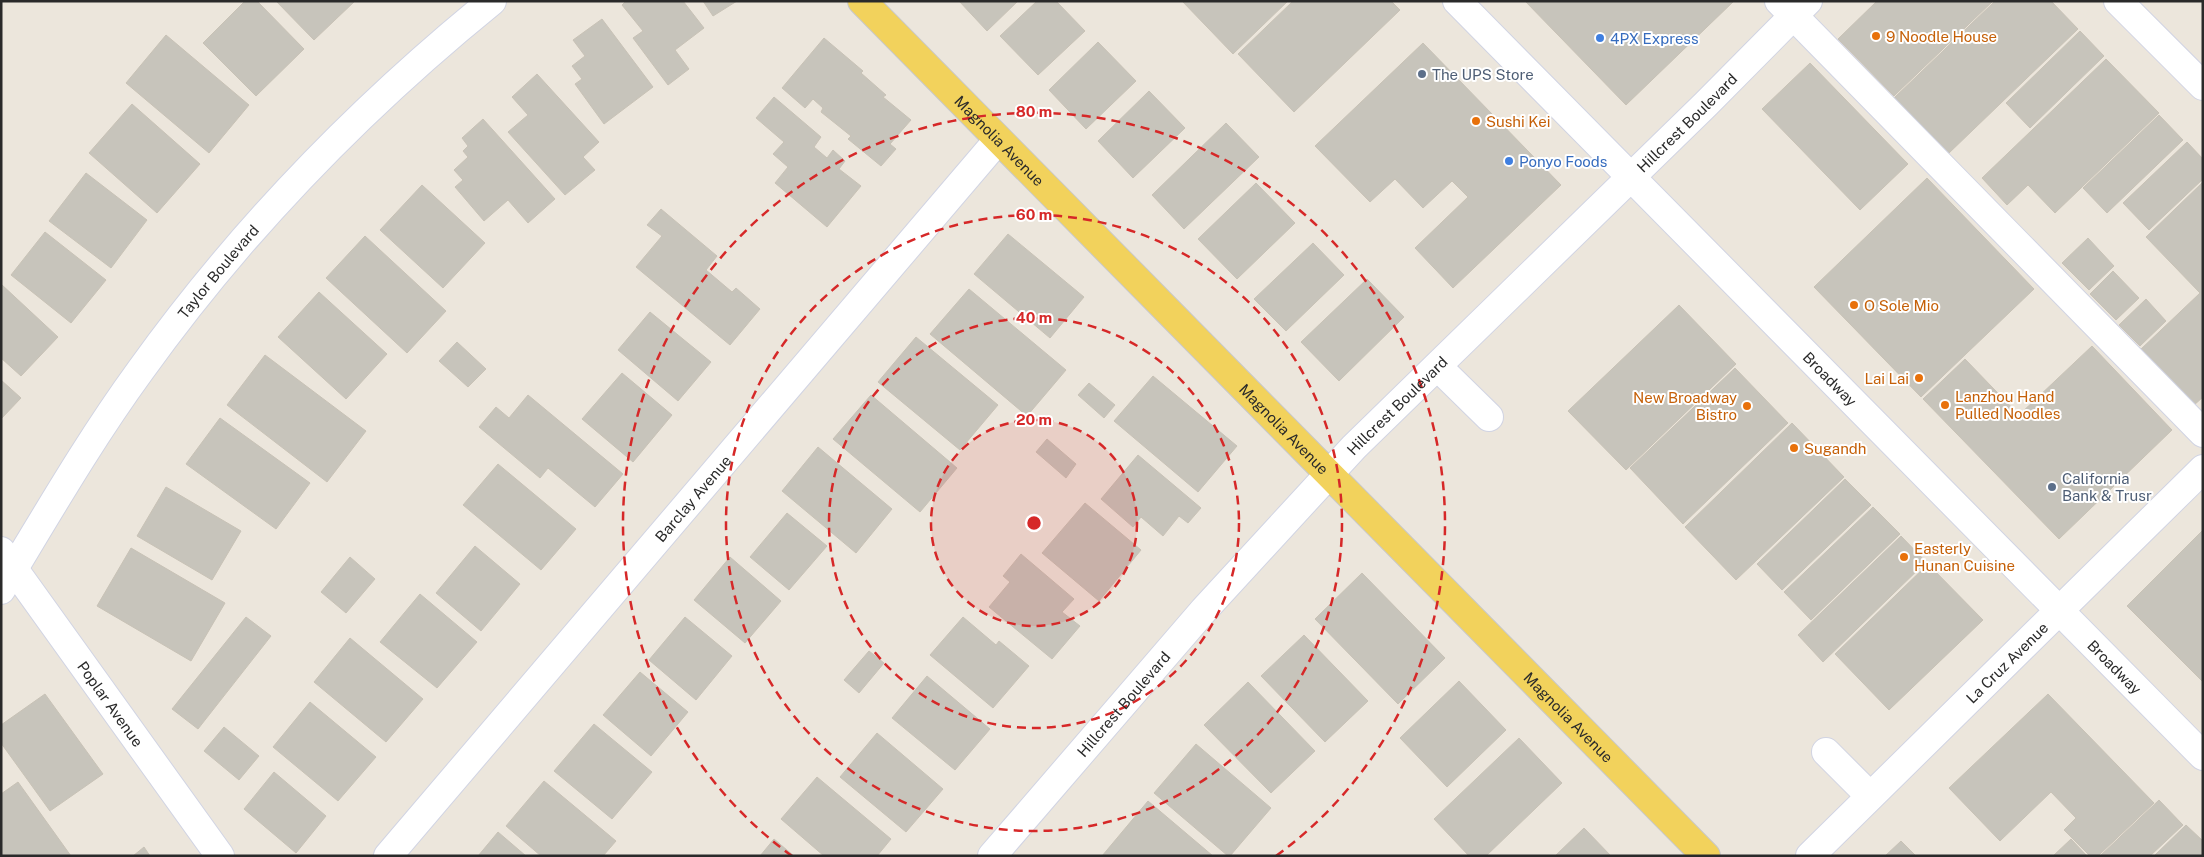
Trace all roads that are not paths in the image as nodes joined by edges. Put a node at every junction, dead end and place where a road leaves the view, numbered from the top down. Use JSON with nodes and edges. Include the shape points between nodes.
{"nodes":[{"id":1,"x":492,"y":1,"type":"edge"},
{"id":2,"x":862,"y":1,"type":"edge"},
{"id":3,"x":1457,"y":1,"type":"edge"},
{"id":4,"x":2118,"y":1,"type":"edge"},
{"id":5,"x":1794,"y":6,"type":"edge"},
{"id":6,"x":2203,"y":86,"type":"edge"},
{"id":7,"x":998,"y":140,"type":"junction"},
{"id":8,"x":1630,"y":177,"type":"junction"},
{"id":9,"x":1438,"y":367,"type":"junction"},
{"id":10,"x":1489,"y":417,"type":"dead end"},
{"id":11,"x":2203,"y":433,"type":"edge"},
{"id":12,"x":2203,"y":469,"type":"edge"},
{"id":13,"x":1329,"y":474,"type":"junction"},
{"id":14,"x":6,"y":570,"type":"edge"},
{"id":15,"x":2060,"y":610,"type":"junction"},
{"id":16,"x":1826,"y":752,"type":"dead end"},
{"id":17,"x":2203,"y":756,"type":"edge"},
{"id":18,"x":1870,"y":796,"type":"junction"},
{"id":19,"x":220,"y":856,"type":"edge"},
{"id":20,"x":388,"y":856,"type":"edge"},
{"id":21,"x":992,"y":856,"type":"edge"},
{"id":22,"x":1706,"y":856,"type":"edge"},
{"id":23,"x":1810,"y":856,"type":"edge"}],
"edges":[{"from":1,"to":14,"type":"street","name":"Taylor Boulevard","via":[[376,102],[288,192],[209,282],[140,370]]},
{"from":2,"to":7,"type":"main road","name":"Magnolia Avenue"},
{"from":3,"to":8,"type":"street","name":"Broadway"},
{"from":4,"to":6,"type":"street"},
{"from":5,"to":8,"type":"street","name":"Hillcrest Boulevard"},
{"from":5,"to":11,"type":"street"},
{"from":7,"to":13,"type":"main road","name":"Magnolia Avenue"},
{"from":7,"to":20,"type":"street","name":"Barclay Avenue"},
{"from":8,"to":9,"type":"street","name":"Hillcrest Boulevard"},
{"from":8,"to":15,"type":"street","name":"Broadway"},
{"from":9,"to":10,"type":"street"},
{"from":9,"to":13,"type":"street","name":"Hillcrest Boulevard"},
{"from":12,"to":15,"type":"street","name":"La Cruz Avenue"},
{"from":13,"to":21,"type":"street","name":"Hillcrest Boulevard","via":[[1204,610]]},
{"from":13,"to":22,"type":"main road","name":"Magnolia Avenue"},
{"from":14,"to":19,"type":"street","name":"Poplar Avenue"},
{"from":15,"to":17,"type":"street","name":"Broadway"},
{"from":15,"to":18,"type":"street","name":"La Cruz Avenue"},
{"from":16,"to":18,"type":"street"},
{"from":18,"to":23,"type":"street","name":"La Cruz Avenue"}]}
